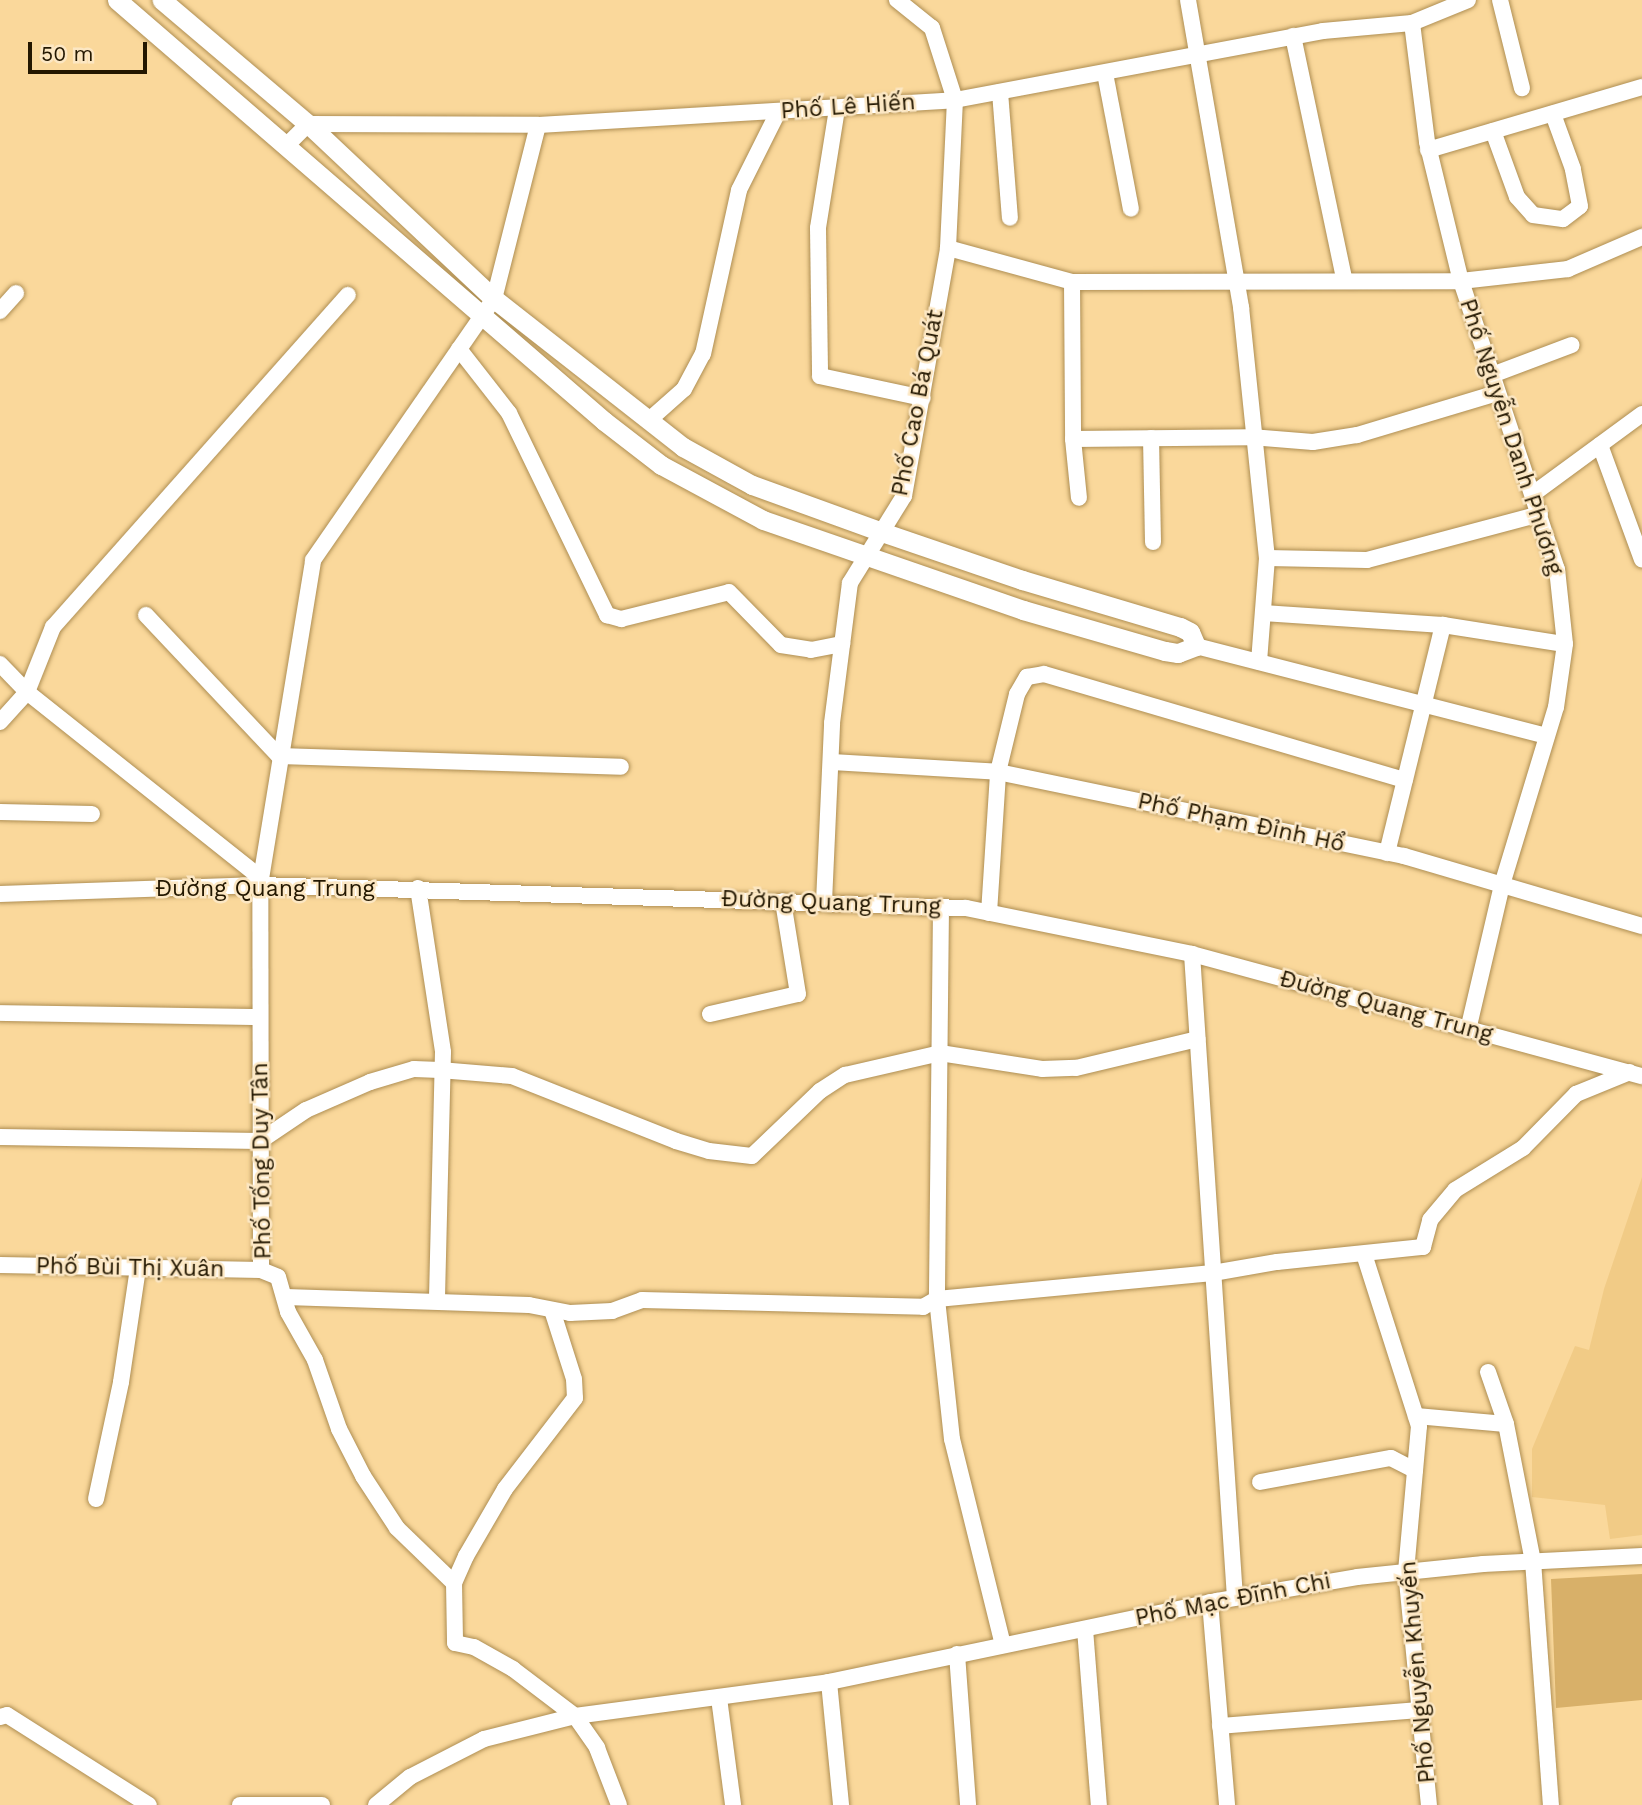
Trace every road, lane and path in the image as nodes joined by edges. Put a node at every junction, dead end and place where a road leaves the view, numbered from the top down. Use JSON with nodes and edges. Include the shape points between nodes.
{"nodes":[{"id":1,"x":117,"y":0,"type":"edge"},
{"id":2,"x":163,"y":0,"type":"edge"},
{"id":3,"x":897,"y":0,"type":"edge"},
{"id":4,"x":1188,"y":0,"type":"edge"},
{"id":5,"x":1468,"y":0,"type":"edge"},
{"id":6,"x":1500,"y":0,"type":"edge"},
{"id":7,"x":1412,"y":23,"type":"junction"},
{"id":8,"x":1293,"y":37,"type":"junction"},
{"id":9,"x":1198,"y":56,"type":"junction"},
{"id":10,"x":1105,"y":73,"type":"junction"},
{"id":11,"x":1522,"y":88,"type":"dead end"},
{"id":12,"x":1642,"y":88,"type":"edge"},
{"id":13,"x":1000,"y":92,"type":"junction"},
{"id":14,"x":955,"y":100,"type":"junction"},
{"id":15,"x":837,"y":109,"type":"junction"},
{"id":16,"x":778,"y":112,"type":"junction"},
{"id":17,"x":1553,"y":114,"type":"junction"},
{"id":18,"x":308,"y":124,"type":"junction"},
{"id":19,"x":538,"y":125,"type":"junction"},
{"id":20,"x":1493,"y":131,"type":"junction"},
{"id":21,"x":287,"y":145,"type":"junction"},
{"id":22,"x":1429,"y":150,"type":"junction"},
{"id":23,"x":1131,"y":209,"type":"dead end"},
{"id":24,"x":1010,"y":218,"type":"dead end"},
{"id":25,"x":1642,"y":237,"type":"edge"},
{"id":26,"x":948,"y":248,"type":"junction"},
{"id":27,"x":1344,"y":278,"type":"junction"},
{"id":28,"x":1461,"y":281,"type":"junction"},
{"id":29,"x":1072,"y":282,"type":"junction"},
{"id":30,"x":1237,"y":283,"type":"junction"},
{"id":31,"x":16,"y":293,"type":"dead end"},
{"id":32,"x":348,"y":295,"type":"dead end"},
{"id":33,"x":489,"y":306,"type":"junction"},
{"id":34,"x":0,"y":311,"type":"edge"},
{"id":35,"x":1572,"y":345,"type":"dead end"},
{"id":36,"x":459,"y":349,"type":"junction"},
{"id":37,"x":1492,"y":375,"type":"junction"},
{"id":38,"x":1497,"y":393,"type":"junction"},
{"id":39,"x":923,"y":398,"type":"junction"},
{"id":40,"x":1642,"y":414,"type":"edge"},
{"id":41,"x":648,"y":421,"type":"junction"},
{"id":42,"x":1251,"y":437,"type":"junction"},
{"id":43,"x":1152,"y":438,"type":"junction"},
{"id":44,"x":1073,"y":439,"type":"junction"},
{"id":45,"x":1600,"y":445,"type":"junction"},
{"id":46,"x":1533,"y":494,"type":"junction"},
{"id":47,"x":1079,"y":498,"type":"dead end"},
{"id":48,"x":1540,"y":514,"type":"junction"},
{"id":49,"x":882,"y":532,"type":"junction"},
{"id":50,"x":1153,"y":542,"type":"dead end"},
{"id":51,"x":868,"y":554,"type":"junction"},
{"id":52,"x":1266,"y":558,"type":"junction"},
{"id":53,"x":1642,"y":560,"type":"edge"},
{"id":54,"x":1263,"y":613,"type":"junction"},
{"id":55,"x":146,"y":615,"type":"dead end"},
{"id":56,"x":1443,"y":625,"type":"junction"},
{"id":57,"x":842,"y":644,"type":"junction"},
{"id":58,"x":1565,"y":644,"type":"junction"},
{"id":59,"x":1196,"y":646,"type":"junction"},
{"id":60,"x":1259,"y":662,"type":"junction"},
{"id":61,"x":0,"y":664,"type":"edge"},
{"id":62,"x":27,"y":692,"type":"junction"},
{"id":63,"x":1426,"y":704,"type":"junction"},
{"id":64,"x":0,"y":722,"type":"edge"},
{"id":65,"x":1547,"y":736,"type":"junction"},
{"id":66,"x":279,"y":756,"type":"junction"},
{"id":67,"x":832,"y":762,"type":"junction"},
{"id":68,"x":621,"y":767,"type":"dead end"},
{"id":69,"x":998,"y":772,"type":"junction"},
{"id":70,"x":1405,"y":780,"type":"junction"},
{"id":71,"x":0,"y":812,"type":"edge"},
{"id":72,"x":92,"y":814,"type":"dead end"},
{"id":73,"x":1387,"y":853,"type":"junction"},
{"id":74,"x":260,"y":882,"type":"junction"},
{"id":75,"x":1502,"y":885,"type":"junction"},
{"id":76,"x":418,"y":888,"type":"junction"},
{"id":77,"x":0,"y":894,"type":"edge"},
{"id":78,"x":783,"y":901,"type":"junction"},
{"id":79,"x":824,"y":902,"type":"junction"},
{"id":80,"x":942,"y":907,"type":"junction"},
{"id":81,"x":989,"y":913,"type":"junction"},
{"id":82,"x":1642,"y":926,"type":"edge"},
{"id":83,"x":1192,"y":954,"type":"junction"},
{"id":84,"x":0,"y":1013,"type":"edge"},
{"id":85,"x":710,"y":1014,"type":"dead end"},
{"id":86,"x":260,"y":1017,"type":"junction"},
{"id":87,"x":1468,"y":1030,"type":"junction"},
{"id":88,"x":1198,"y":1039,"type":"junction"},
{"id":89,"x":940,"y":1053,"type":"junction"},
{"id":90,"x":440,"y":1070,"type":"junction"},
{"id":91,"x":1636,"y":1074,"type":"edge"},
{"id":92,"x":0,"y":1136,"type":"edge"},
{"id":93,"x":260,"y":1141,"type":"junction"},
{"id":94,"x":1364,"y":1254,"type":"junction"},
{"id":95,"x":0,"y":1265,"type":"edge"},
{"id":96,"x":138,"y":1268,"type":"junction"},
{"id":97,"x":261,"y":1270,"type":"junction"},
{"id":98,"x":1213,"y":1273,"type":"junction"},
{"id":99,"x":286,"y":1297,"type":"junction"},
{"id":100,"x":937,"y":1299,"type":"junction"},
{"id":101,"x":437,"y":1301,"type":"junction"},
{"id":102,"x":552,"y":1310,"type":"junction"},
{"id":103,"x":1488,"y":1372,"type":"dead end"},
{"id":104,"x":1416,"y":1416,"type":"junction"},
{"id":105,"x":1506,"y":1424,"type":"junction"},
{"id":106,"x":1415,"y":1470,"type":"junction"},
{"id":107,"x":1260,"y":1482,"type":"dead end"},
{"id":108,"x":96,"y":1499,"type":"dead end"},
{"id":109,"x":1642,"y":1556,"type":"edge"},
{"id":110,"x":1534,"y":1562,"type":"junction"},
{"id":111,"x":1406,"y":1571,"type":"junction"},
{"id":112,"x":454,"y":1583,"type":"junction"},
{"id":113,"x":1235,"y":1598,"type":"junction"},
{"id":114,"x":1210,"y":1602,"type":"junction"},
{"id":115,"x":1085,"y":1629,"type":"junction"},
{"id":116,"x":1003,"y":1645,"type":"junction"},
{"id":117,"x":957,"y":1654,"type":"junction"},
{"id":118,"x":829,"y":1682,"type":"junction"},
{"id":119,"x":719,"y":1698,"type":"junction"},
{"id":120,"x":1420,"y":1710,"type":"junction"},
{"id":121,"x":575,"y":1716,"type":"junction"},
{"id":122,"x":0,"y":1717,"type":"edge"},
{"id":123,"x":1220,"y":1726,"type":"junction"},
{"id":124,"x":149,"y":1805,"type":"edge"},
{"id":125,"x":240,"y":1805,"type":"edge"},
{"id":126,"x":322,"y":1805,"type":"edge"},
{"id":127,"x":376,"y":1805,"type":"edge"},
{"id":128,"x":618,"y":1805,"type":"edge"},
{"id":129,"x":733,"y":1805,"type":"edge"},
{"id":130,"x":841,"y":1805,"type":"edge"},
{"id":131,"x":968,"y":1805,"type":"edge"},
{"id":132,"x":1099,"y":1805,"type":"edge"},
{"id":133,"x":1227,"y":1805,"type":"edge"},
{"id":134,"x":1429,"y":1805,"type":"edge"},
{"id":135,"x":1551,"y":1805,"type":"edge"}],
"edges":[{"from":1,"to":21,"type":"street"},
{"from":2,"to":18,"type":"street"},
{"from":3,"to":14,"type":"street","via":[[932,29]]},
{"from":4,"to":9,"type":"street"},
{"from":5,"to":7,"type":"street"},
{"from":6,"to":11,"type":"street"},
{"from":7,"to":8,"type":"street","name":"Phố Lê Hiến"},
{"from":7,"to":22,"type":"street","name":"Phố Nguyễn Danh Phương"},
{"from":8,"to":9,"type":"street","name":"Phố Lê Hiến"},
{"from":8,"to":27,"type":"street"},
{"from":9,"to":10,"type":"street","name":"Phố Lê Hiến"},
{"from":9,"to":30,"type":"street"},
{"from":10,"to":13,"type":"street","name":"Phố Lê Hiến"},
{"from":10,"to":23,"type":"street"},
{"from":12,"to":17,"type":"street"},
{"from":13,"to":14,"type":"street","name":"Phố Lê Hiến"},
{"from":13,"to":24,"type":"street"},
{"from":14,"to":15,"type":"street","name":"Phố Lê Hiến"},
{"from":14,"to":26,"type":"street","name":"Phố Cao Bá Quát"},
{"from":15,"to":16,"type":"street","name":"Phố Lê Hiến"},
{"from":15,"to":39,"type":"street","via":[[818,228],[820,376]]},
{"from":16,"to":19,"type":"street","name":"Phố Lê Hiến"},
{"from":16,"to":41,"type":"street","via":[[739,190],[703,354],[684,389]]},
{"from":17,"to":20,"type":"street"},
{"from":17,"to":20,"type":"street","via":[[1573,169],[1580,206],[1563,219],[1533,215],[1517,197]]},
{"from":18,"to":19,"type":"street","name":"Phố Lê Hiến"},
{"from":18,"to":21,"type":"street"},
{"from":18,"to":33,"type":"street"},
{"from":19,"to":33,"type":"street"},
{"from":20,"to":22,"type":"street"},
{"from":21,"to":33,"type":"street"},
{"from":22,"to":28,"type":"street","name":"Phố Nguyễn Danh Phương"},
{"from":25,"to":28,"type":"street","via":[[1568,269]]},
{"from":26,"to":29,"type":"street"},
{"from":26,"to":39,"type":"street","name":"Phố Cao Bá Quát"},
{"from":27,"to":28,"type":"street"},
{"from":27,"to":30,"type":"street"},
{"from":28,"to":37,"type":"street","name":"Phố Nguyễn Danh Phương"},
{"from":29,"to":30,"type":"street"},
{"from":29,"to":44,"type":"street"},
{"from":30,"to":42,"type":"street"},
{"from":31,"to":34,"type":"street"},
{"from":32,"to":62,"type":"street","via":[[52,627]]},
{"from":33,"to":36,"type":"street","name":"Phố Tống Duy Tân"},
{"from":33,"to":41,"type":"street"},
{"from":33,"to":51,"type":"street","via":[[604,421],[661,464],[763,520]]},
{"from":35,"to":37,"type":"street"},
{"from":36,"to":57,"type":"street","via":[[509,413],[607,615],[621,619],[729,592],[781,645],[811,649]]},
{"from":36,"to":66,"type":"street","name":"Phố Tống Duy Tân","via":[[313,560]]},
{"from":37,"to":38,"type":"street","name":"Phố Nguyễn Danh Phương"},
{"from":38,"to":42,"type":"street","via":[[1356,435],[1313,442]]},
{"from":38,"to":46,"type":"street","name":"Phố Nguyễn Danh Phương"},
{"from":39,"to":49,"type":"street","name":"Phố Cao Bá Quát","via":[[904,496]]},
{"from":40,"to":45,"type":"street"},
{"from":41,"to":49,"type":"street","via":[[683,447],[752,485]]},
{"from":42,"to":43,"type":"street"},
{"from":42,"to":52,"type":"street"},
{"from":43,"to":44,"type":"street"},
{"from":43,"to":50,"type":"street"},
{"from":44,"to":47,"type":"street"},
{"from":45,"to":46,"type":"street"},
{"from":45,"to":53,"type":"street"},
{"from":46,"to":48,"type":"street","name":"Phố Nguyễn Danh Phương"},
{"from":48,"to":52,"type":"street","via":[[1367,560]]},
{"from":48,"to":58,"type":"street","name":"Phố Nguyễn Danh Phương","via":[[1557,569]]},
{"from":49,"to":51,"type":"street","name":"Phố Cao Bá Quát"},
{"from":49,"to":59,"type":"street","via":[[1180,627],[1190,632]]},
{"from":51,"to":57,"type":"street","name":"Phố Cao Bá Quát","via":[[850,583]]},
{"from":51,"to":59,"type":"street","via":[[1023,610],[1165,651],[1178,653]]},
{"from":52,"to":54,"type":"street"},
{"from":54,"to":56,"type":"street"},
{"from":54,"to":60,"type":"street"},
{"from":55,"to":66,"type":"street"},
{"from":56,"to":58,"type":"street"},
{"from":56,"to":63,"type":"street"},
{"from":57,"to":67,"type":"street","name":"Phố Cao Bá Quát"},
{"from":58,"to":65,"type":"street","name":"Phố Nguyễn Danh Phương","via":[[1564,671]]},
{"from":59,"to":60,"type":"street"},
{"from":60,"to":63,"type":"street"},
{"from":61,"to":62,"type":"street"},
{"from":62,"to":64,"type":"street"},
{"from":62,"to":74,"type":"street"},
{"from":63,"to":65,"type":"street"},
{"from":63,"to":70,"type":"street"},
{"from":65,"to":75,"type":"street","name":"Phố Nguyễn Danh Phương"},
{"from":66,"to":68,"type":"street"},
{"from":66,"to":74,"type":"street","name":"Phố Tống Duy Tân"},
{"from":67,"to":69,"type":"street","name":"Phố Phạm Đỉnh Hổ"},
{"from":67,"to":79,"type":"street","name":"Phố Cao Bá Quát"},
{"from":69,"to":70,"type":"street","via":[[1021,684],[1027,677],[1044,674]]},
{"from":69,"to":73,"type":"street","name":"Phố Phạm Đỉnh Hổ"},
{"from":69,"to":81,"type":"street"},
{"from":70,"to":73,"type":"street"},
{"from":71,"to":72,"type":"street"},
{"from":73,"to":75,"type":"street","name":"Phố Phạm Đỉnh Hổ"},
{"from":74,"to":76,"type":"street","name":"Đường Quang Trung"},
{"from":74,"to":77,"type":"street","name":"Đường Quang Trung"},
{"from":74,"to":86,"type":"street","name":"Phố Tống Duy Tân"},
{"from":75,"to":82,"type":"street","name":"Phố Phạm Đỉnh Hổ"},
{"from":75,"to":87,"type":"street","name":"Phố Nguyễn Danh Phương"},
{"from":76,"to":78,"type":"street","name":"Đường Quang Trung"},
{"from":76,"to":90,"type":"street","via":[[443,1052]]},
{"from":78,"to":79,"type":"street","name":"Đường Quang Trung"},
{"from":78,"to":85,"type":"street","via":[[798,994]]},
{"from":79,"to":80,"type":"street","name":"Đường Quang Trung"},
{"from":80,"to":81,"type":"street","name":"Đường Quang Trung"},
{"from":80,"to":89,"type":"street"},
{"from":81,"to":83,"type":"street","name":"Đường Quang Trung"},
{"from":83,"to":87,"type":"street","name":"Đường Quang Trung"},
{"from":83,"to":88,"type":"street"},
{"from":84,"to":86,"type":"street"},
{"from":86,"to":93,"type":"street","name":"Phố Tống Duy Tân"},
{"from":87,"to":91,"type":"street","name":"Đường Quang Trung"},
{"from":88,"to":89,"type":"street","via":[[1076,1068],[1042,1069]]},
{"from":88,"to":98,"type":"street"},
{"from":89,"to":90,"type":"street","via":[[845,1075],[820,1091],[752,1156],[676,1141],[512,1076]]},
{"from":89,"to":100,"type":"street"},
{"from":90,"to":93,"type":"street","via":[[415,1069],[370,1082],[306,1110]]},
{"from":90,"to":101,"type":"street"},
{"from":91,"to":94,"type":"street","via":[[1576,1094],[1522,1148],[1455,1190],[1430,1220],[1423,1247]]},
{"from":92,"to":93,"type":"street"},
{"from":93,"to":97,"type":"street","name":"Phố Tống Duy Tân"},
{"from":94,"to":98,"type":"street"},
{"from":94,"to":104,"type":"street","name":"Phố Nguyễn Khuyến"},
{"from":95,"to":96,"type":"street","name":"Phố Bùi Thị Xuân"},
{"from":96,"to":97,"type":"street","name":"Phố Bùi Thị Xuân"},
{"from":96,"to":108,"type":"street","via":[[121,1382]]},
{"from":97,"to":99,"type":"street","name":"Phố Tống Duy Tân","via":[[278,1277]]},
{"from":98,"to":100,"type":"street"},
{"from":98,"to":113,"type":"street"},
{"from":99,"to":101,"type":"street"},
{"from":99,"to":112,"type":"street","name":"Phố Tống Duy Tân","via":[[338,1429],[363,1476],[397,1528]]},
{"from":100,"to":102,"type":"street","via":[[923,1307],[642,1300],[612,1311]]},
{"from":100,"to":116,"type":"street","via":[[952,1439]]},
{"from":101,"to":102,"type":"street"},
{"from":102,"to":112,"type":"street","via":[[574,1379],[575,1398],[505,1489]]},
{"from":103,"to":105,"type":"street"},
{"from":104,"to":105,"type":"street"},
{"from":104,"to":106,"type":"street","name":"Phố Nguyễn Khuyến"},
{"from":105,"to":110,"type":"street"},
{"from":106,"to":107,"type":"street","via":[[1391,1458]]},
{"from":106,"to":111,"type":"street","name":"Phố Nguyễn Khuyến"},
{"from":109,"to":110,"type":"street","name":"Phố Mạc Đĩnh Chi"},
{"from":110,"to":111,"type":"street","name":"Phố Mạc Đĩnh Chi"},
{"from":110,"to":135,"type":"street"},
{"from":111,"to":113,"type":"street","name":"Phố Mạc Đĩnh Chi"},
{"from":111,"to":120,"type":"street","name":"Phố Nguyễn Khuyến"},
{"from":112,"to":121,"type":"street","via":[[455,1643],[474,1647],[513,1669]]},
{"from":113,"to":114,"type":"street","name":"Phố Mạc Đĩnh Chi"},
{"from":114,"to":115,"type":"street","name":"Phố Mạc Đĩnh Chi"},
{"from":114,"to":123,"type":"street"},
{"from":115,"to":116,"type":"street","name":"Phố Mạc Đĩnh Chi"},
{"from":115,"to":132,"type":"street"},
{"from":116,"to":117,"type":"street","name":"Phố Mạc Đĩnh Chi"},
{"from":117,"to":118,"type":"street","name":"Phố Mạc Đĩnh Chi"},
{"from":117,"to":131,"type":"street"},
{"from":118,"to":119,"type":"street","name":"Phố Mạc Đĩnh Chi"},
{"from":118,"to":130,"type":"street"},
{"from":119,"to":121,"type":"street","name":"Phố Mạc Đĩnh Chi"},
{"from":119,"to":129,"type":"street"},
{"from":120,"to":123,"type":"street"},
{"from":120,"to":134,"type":"street","name":"Phố Nguyễn Khuyến"},
{"from":121,"to":127,"type":"street","via":[[484,1739],[410,1777]]},
{"from":121,"to":128,"type":"street","via":[[597,1748]]},
{"from":122,"to":124,"type":"street","via":[[7,1715]]},
{"from":123,"to":133,"type":"street"},
{"from":125,"to":126,"type":"street"}]}
